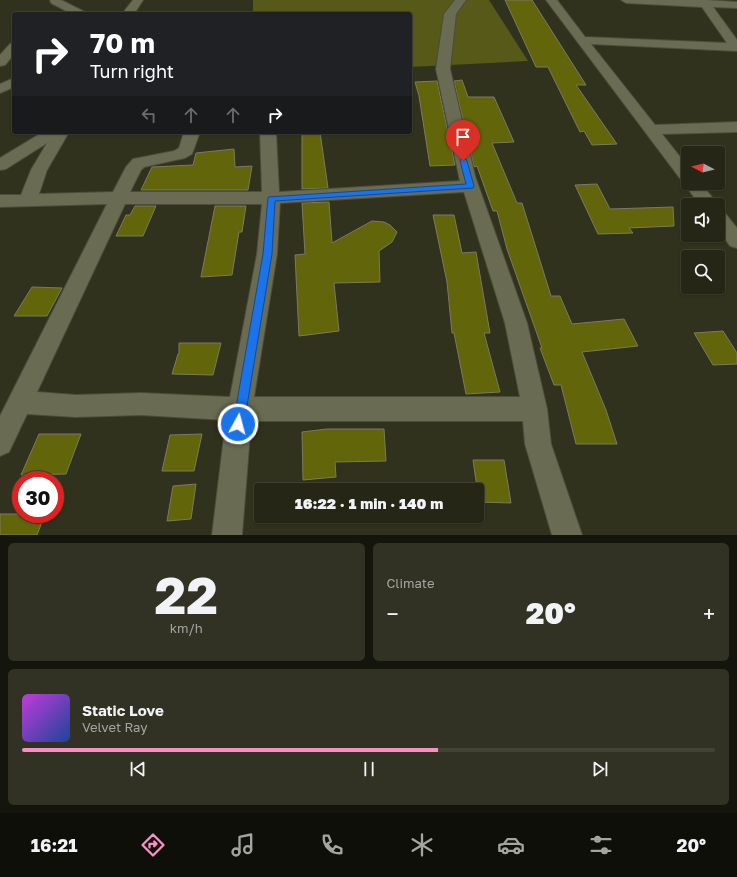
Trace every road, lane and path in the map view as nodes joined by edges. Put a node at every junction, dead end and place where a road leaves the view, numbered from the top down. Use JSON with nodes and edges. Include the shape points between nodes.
{"nodes":[{"id":1,"x":138,"y":0,"type":"edge"},
{"id":2,"x":461,"y":0,"type":"edge"},
{"id":3,"x":551,"y":0,"type":"edge"},
{"id":4,"x":626,"y":0,"type":"edge"},
{"id":5,"x":56,"y":1,"type":"edge"},
{"id":6,"x":705,"y":3,"type":"junction"},
{"id":7,"x":737,"y":5,"type":"edge"},
{"id":8,"x":47,"y":10,"type":"dead end"},
{"id":9,"x":77,"y":12,"type":"edge"},
{"id":10,"x":129,"y":12,"type":"edge"},
{"id":11,"x":581,"y":40,"type":"junction"},
{"id":12,"x":736,"y":47,"type":"edge"},
{"id":13,"x":12,"y":49,"type":"edge"},
{"id":14,"x":0,"y":62,"type":"edge"},
{"id":15,"x":12,"y":68,"type":"edge"},
{"id":16,"x":0,"y":70,"type":"edge"},
{"id":17,"x":0,"y":79,"type":"edge"},
{"id":18,"x":12,"y":82,"type":"edge"},
{"id":19,"x":12,"y":83,"type":"edge"},
{"id":20,"x":0,"y":89,"type":"edge"},
{"id":21,"x":737,"y":127,"type":"edge"},
{"id":22,"x":651,"y":130,"type":"junction"},
{"id":23,"x":51,"y":134,"type":"edge"},
{"id":24,"x":60,"y":134,"type":"edge"},
{"id":25,"x":191,"y":134,"type":"edge"},
{"id":26,"x":268,"y":134,"type":"edge"},
{"id":27,"x":0,"y":165,"type":"edge"},
{"id":28,"x":681,"y":169,"type":"edge"},
{"id":29,"x":470,"y":186,"type":"junction"},
{"id":30,"x":697,"y":190,"type":"edge"},
{"id":31,"x":119,"y":198,"type":"junction"},
{"id":32,"x":271,"y":198,"type":"junction"},
{"id":33,"x":704,"y":198,"type":"edge"},
{"id":34,"x":28,"y":199,"type":"junction"},
{"id":35,"x":0,"y":201,"type":"edge"},
{"id":36,"x":725,"y":225,"type":"edge"},
{"id":37,"x":737,"y":241,"type":"edge"},
{"id":38,"x":20,"y":402,"type":"junction"},
{"id":39,"x":240,"y":409,"type":"junction"},
{"id":40,"x":535,"y":409,"type":"junction"},
{"id":41,"x":0,"y":443,"type":"edge"},
{"id":42,"x":227,"y":535,"type":"edge"},
{"id":43,"x":567,"y":535,"type":"edge"}],
"edges":[{"from":1,"to":10,"type":"street"},
{"from":2,"to":29,"type":"street","via":[[450,14],[443,69]]},
{"from":3,"to":11,"type":"street"},
{"from":4,"to":6,"type":"street"},
{"from":5,"to":8,"type":"street"},
{"from":5,"to":9,"type":"street"},
{"from":6,"to":7,"type":"street"},
{"from":6,"to":12,"type":"street"},
{"from":11,"to":12,"type":"street"},
{"from":11,"to":22,"type":"street"},
{"from":13,"to":14,"type":"street"},
{"from":15,"to":16,"type":"street"},
{"from":17,"to":18,"type":"street"},
{"from":19,"to":20,"type":"street"},
{"from":21,"to":22,"type":"street"},
{"from":22,"to":28,"type":"street"},
{"from":23,"to":27,"type":"street"},
{"from":24,"to":34,"type":"street","via":[[39,170]]},
{"from":25,"to":31,"type":"street","via":[[186,151],[179,155],[139,163]]},
{"from":26,"to":32,"type":"street"},
{"from":29,"to":32,"type":"street"},
{"from":29,"to":40,"type":"street","via":[[516,323]]},
{"from":30,"to":33,"type":"street"},
{"from":31,"to":32,"type":"street"},
{"from":31,"to":34,"type":"street"},
{"from":31,"to":38,"type":"street"},
{"from":32,"to":39,"type":"street","via":[[267,254]]},
{"from":34,"to":35,"type":"street"},
{"from":36,"to":37,"type":"street"},
{"from":38,"to":39,"type":"street","via":[[76,406],[141,404]]},
{"from":38,"to":41,"type":"street"},
{"from":39,"to":40,"type":"street"},
{"from":39,"to":42,"type":"street"},
{"from":40,"to":43,"type":"street","via":[[538,444]]}]}
